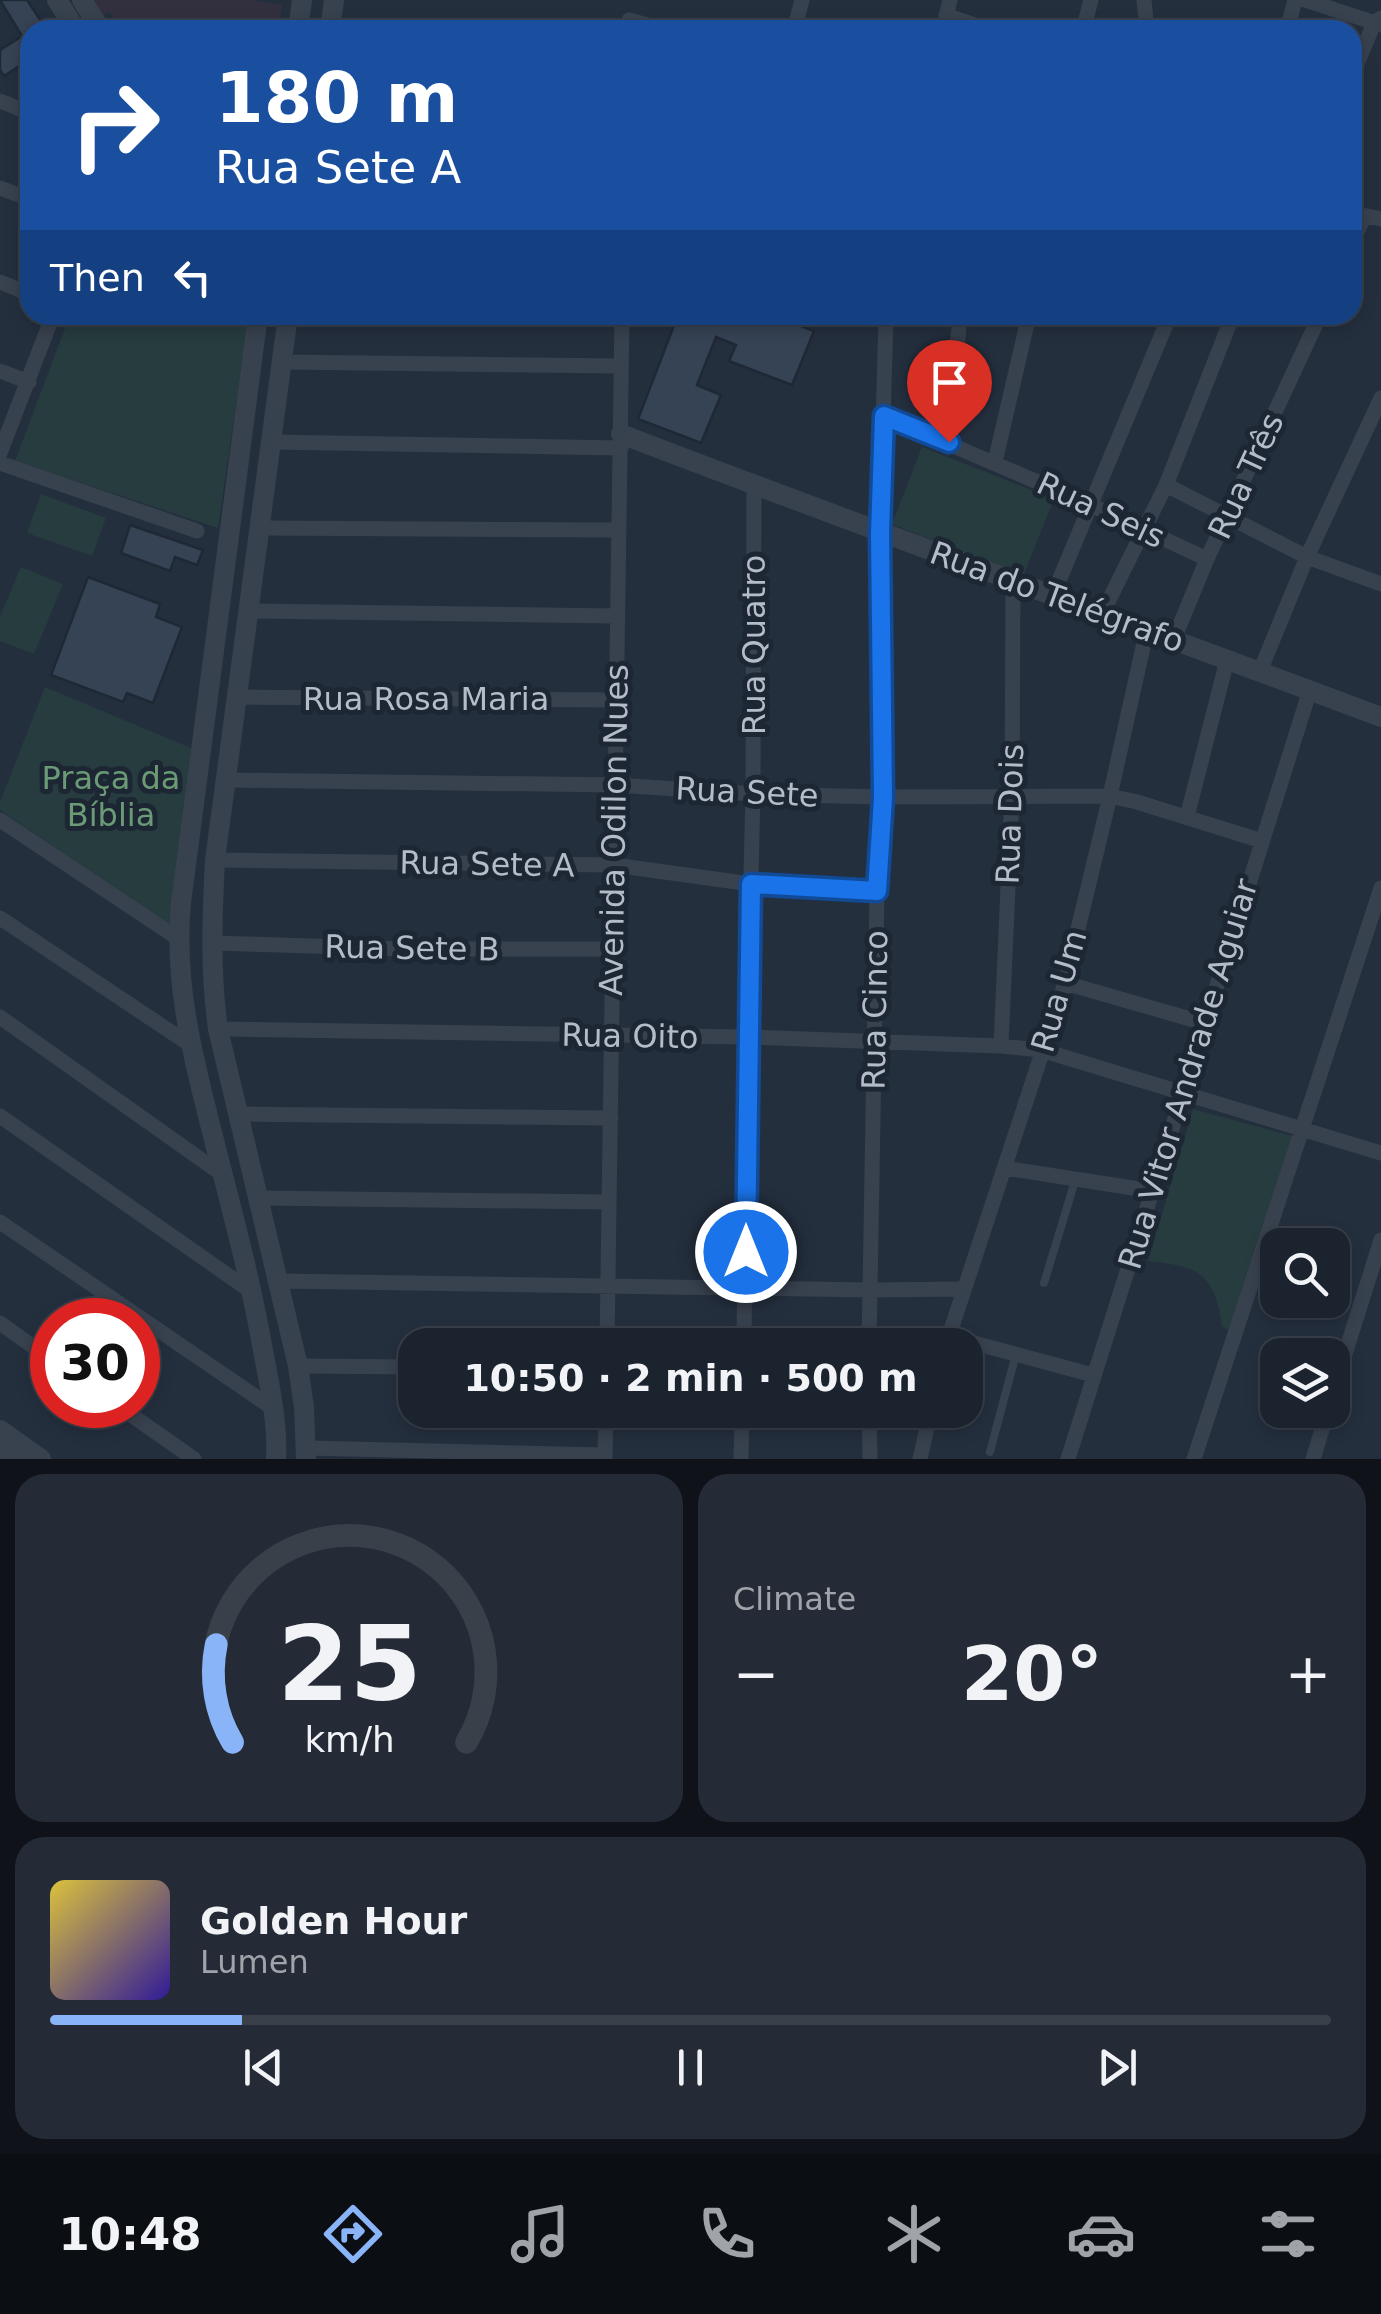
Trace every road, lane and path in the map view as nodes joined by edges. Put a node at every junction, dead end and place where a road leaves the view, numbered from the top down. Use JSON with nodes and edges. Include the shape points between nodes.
{"nodes":[{"id":1,"x":1306,"y":0,"type":"edge"},
{"id":2,"x":1379,"y":22,"type":"edge"},
{"id":3,"x":1362,"y":56,"type":"edge"},
{"id":4,"x":49,"y":325,"type":"edge"},
{"id":5,"x":257,"y":325,"type":"edge"},
{"id":6,"x":287,"y":325,"type":"edge"},
{"id":7,"x":622,"y":325,"type":"edge"},
{"id":8,"x":886,"y":325,"type":"edge"},
{"id":9,"x":959,"y":325,"type":"edge"},
{"id":10,"x":1028,"y":325,"type":"edge"},
{"id":11,"x":1166,"y":325,"type":"edge"},
{"id":12,"x":1229,"y":325,"type":"edge"},
{"id":13,"x":1315,"y":325,"type":"edge"},
{"id":14,"x":281,"y":362,"type":"junction"},
{"id":15,"x":620,"y":366,"type":"junction"},
{"id":16,"x":0,"y":371,"type":"edge"},
{"id":17,"x":29,"y":382,"type":"junction"},
{"id":18,"x":1381,"y":398,"type":"edge"},
{"id":19,"x":884,"y":416,"type":"junction"},
{"id":20,"x":621,"y":441,"type":"junction"},
{"id":21,"x":271,"y":442,"type":"junction"},
{"id":22,"x":949,"y":442,"type":"junction"},
{"id":23,"x":0,"y":453,"type":"edge"},
{"id":24,"x":995,"y":462,"type":"junction"},
{"id":25,"x":0,"y":463,"type":"edge"},
{"id":26,"x":1166,"y":484,"type":"junction"},
{"id":27,"x":754,"y":486,"type":"junction"},
{"id":28,"x":1090,"y":505,"type":"junction"},
{"id":29,"x":1228,"y":516,"type":"junction"},
{"id":30,"x":260,"y":528,"type":"junction"},
{"id":31,"x":197,"y":530,"type":"dead end"},
{"id":32,"x":619,"y":530,"type":"junction"},
{"id":33,"x":1144,"y":530,"type":"junction"},
{"id":34,"x":880,"y":534,"type":"junction"},
{"id":35,"x":1307,"y":557,"type":"junction"},
{"id":36,"x":1207,"y":559,"type":"junction"},
{"id":37,"x":226,"y":565,"type":"junction"},
{"id":38,"x":254,"y":568,"type":"junction"},
{"id":39,"x":1012,"y":581,"type":"junction"},
{"id":40,"x":1381,"y":584,"type":"edge"},
{"id":41,"x":1053,"y":595,"type":"junction"},
{"id":42,"x":249,"y":611,"type":"junction"},
{"id":43,"x":1103,"y":612,"type":"junction"},
{"id":44,"x":618,"y":616,"type":"junction"},
{"id":45,"x":1147,"y":629,"type":"junction"},
{"id":46,"x":1174,"y":639,"type":"junction"},
{"id":47,"x":1227,"y":660,"type":"junction"},
{"id":48,"x":1260,"y":671,"type":"junction"},
{"id":49,"x":1310,"y":690,"type":"junction"},
{"id":50,"x":237,"y":697,"type":"junction"},
{"id":51,"x":616,"y":700,"type":"junction"},
{"id":52,"x":1381,"y":717,"type":"edge"},
{"id":53,"x":225,"y":780,"type":"junction"},
{"id":54,"x":616,"y":784,"type":"junction"},
{"id":55,"x":753,"y":794,"type":"junction"},
{"id":56,"x":1012,"y":795,"type":"junction"},
{"id":57,"x":1110,"y":796,"type":"junction"},
{"id":58,"x":883,"y":798,"type":"junction"},
{"id":59,"x":1187,"y":817,"type":"junction"},
{"id":60,"x":0,"y":820,"type":"edge"},
{"id":61,"x":1262,"y":841,"type":"junction"},
{"id":62,"x":215,"y":860,"type":"junction"},
{"id":63,"x":614,"y":866,"type":"junction"},
{"id":64,"x":751,"y":884,"type":"junction"},
{"id":65,"x":1381,"y":888,"type":"edge"},
{"id":66,"x":877,"y":891,"type":"junction"},
{"id":67,"x":0,"y":918,"type":"edge"},
{"id":68,"x":179,"y":939,"type":"junction"},
{"id":69,"x":210,"y":943,"type":"junction"},
{"id":70,"x":612,"y":949,"type":"junction"},
{"id":71,"x":1064,"y":983,"type":"junction"},
{"id":72,"x":0,"y":1018,"type":"edge"},
{"id":73,"x":1204,"y":1023,"type":"junction"},
{"id":74,"x":218,"y":1029,"type":"junction"},
{"id":75,"x":611,"y":1036,"type":"junction"},
{"id":76,"x":747,"y":1037,"type":"junction"},
{"id":77,"x":874,"y":1043,"type":"junction"},
{"id":78,"x":189,"y":1044,"type":"junction"},
{"id":79,"x":1001,"y":1046,"type":"junction"},
{"id":80,"x":1042,"y":1050,"type":"junction"},
{"id":81,"x":1183,"y":1093,"type":"junction"},
{"id":82,"x":237,"y":1114,"type":"junction"},
{"id":83,"x":0,"y":1116,"type":"edge"},
{"id":84,"x":610,"y":1118,"type":"junction"},
{"id":85,"x":1304,"y":1130,"type":"junction"},
{"id":86,"x":1381,"y":1154,"type":"edge"},
{"id":87,"x":1005,"y":1168,"type":"junction"},
{"id":88,"x":223,"y":1175,"type":"junction"},
{"id":89,"x":1075,"y":1180,"type":"junction"},
{"id":90,"x":1152,"y":1191,"type":"junction"},
{"id":91,"x":259,"y":1198,"type":"junction"},
{"id":92,"x":608,"y":1202,"type":"junction"},
{"id":93,"x":0,"y":1222,"type":"edge"},
{"id":94,"x":268,"y":1239,"type":"junction"},
{"id":95,"x":1381,"y":1240,"type":"edge"},
{"id":96,"x":242,"y":1246,"type":"junction"},
{"id":97,"x":279,"y":1282,"type":"junction"},
{"id":98,"x":1044,"y":1283,"type":"dead end"},
{"id":99,"x":607,"y":1286,"type":"junction"},
{"id":100,"x":746,"y":1288,"type":"junction"},
{"id":101,"x":963,"y":1289,"type":"junction"},
{"id":102,"x":870,"y":1290,"type":"junction"},
{"id":103,"x":252,"y":1292,"type":"junction"},
{"id":104,"x":0,"y":1323,"type":"edge"},
{"id":105,"x":607,"y":1328,"type":"edge"},
{"id":106,"x":745,"y":1328,"type":"edge"},
{"id":107,"x":870,"y":1328,"type":"edge"},
{"id":108,"x":951,"y":1328,"type":"edge"},
{"id":109,"x":1350,"y":1338,"type":"edge"},
{"id":110,"x":30,"y":1344,"type":"edge"},
{"id":111,"x":983,"y":1347,"type":"edge"},
{"id":112,"x":1016,"y":1354,"type":"junction"},
{"id":113,"x":298,"y":1366,"type":"junction"},
{"id":114,"x":398,"y":1367,"type":"edge"},
{"id":115,"x":1093,"y":1375,"type":"junction"},
{"id":116,"x":274,"y":1409,"type":"junction"},
{"id":117,"x":150,"y":1428,"type":"edge"},
{"id":118,"x":606,"y":1428,"type":"edge"},
{"id":119,"x":742,"y":1428,"type":"edge"},
{"id":120,"x":869,"y":1428,"type":"edge"},
{"id":121,"x":928,"y":1428,"type":"edge"},
{"id":122,"x":1322,"y":1428,"type":"edge"},
{"id":123,"x":0,"y":1430,"type":"edge"},
{"id":124,"x":0,"y":1450,"type":"edge"},
{"id":125,"x":990,"y":1452,"type":"dead end"},
{"id":126,"x":307,"y":1454,"type":"edge"},
{"id":127,"x":605,"y":1457,"type":"edge"},
{"id":128,"x":14,"y":1459,"type":"edge"},
{"id":129,"x":41,"y":1459,"type":"edge"},
{"id":130,"x":194,"y":1459,"type":"edge"},
{"id":131,"x":276,"y":1459,"type":"edge"},
{"id":132,"x":741,"y":1459,"type":"edge"},
{"id":133,"x":870,"y":1459,"type":"edge"},
{"id":134,"x":920,"y":1459,"type":"edge"},
{"id":135,"x":1068,"y":1459,"type":"edge"},
{"id":136,"x":1194,"y":1459,"type":"edge"},
{"id":137,"x":1312,"y":1459,"type":"edge"}],
"edges":[{"from":1,"to":2,"type":"street"},
{"from":2,"to":3,"type":"street"},
{"from":4,"to":17,"type":"street"},
{"from":5,"to":37,"type":"street"},
{"from":6,"to":14,"type":"street"},
{"from":7,"to":15,"type":"street","name":"Avenida Odilon Nues"},
{"from":8,"to":19,"type":"street","name":"Rua Cinco"},
{"from":9,"to":22,"type":"street"},
{"from":10,"to":24,"type":"street"},
{"from":11,"to":28,"type":"street"},
{"from":12,"to":26,"type":"street"},
{"from":13,"to":29,"type":"street","name":"Rua Três"},
{"from":14,"to":15,"type":"street"},
{"from":14,"to":21,"type":"street"},
{"from":15,"to":20,"type":"street","name":"Avenida Odilon Nues"},
{"from":16,"to":17,"type":"street"},
{"from":17,"to":23,"type":"street"},
{"from":18,"to":35,"type":"street"},
{"from":19,"to":22,"type":"street","name":"Rua Seis"},
{"from":19,"to":34,"type":"street","name":"Rua Cinco"},
{"from":20,"to":21,"type":"street"},
{"from":20,"to":27,"type":"street","name":"Rua do Telégrafo"},
{"from":20,"to":32,"type":"street","name":"Avenida Odilon Nues"},
{"from":21,"to":30,"type":"street"},
{"from":22,"to":24,"type":"street","name":"Rua Seis"},
{"from":24,"to":28,"type":"street","name":"Rua Seis"},
{"from":25,"to":31,"type":"street"},
{"from":26,"to":29,"type":"street"},
{"from":26,"to":33,"type":"street"},
{"from":27,"to":34,"type":"street","name":"Rua do Telégrafo"},
{"from":27,"to":55,"type":"street","name":"Rua Quatro"},
{"from":28,"to":33,"type":"street","name":"Rua Seis"},
{"from":28,"to":41,"type":"street"},
{"from":29,"to":35,"type":"street"},
{"from":29,"to":36,"type":"street","name":"Rua Três"},
{"from":30,"to":32,"type":"street"},
{"from":30,"to":38,"type":"street"},
{"from":32,"to":44,"type":"street","name":"Avenida Odilon Nues"},
{"from":33,"to":36,"type":"street","name":"Rua Seis"},
{"from":33,"to":43,"type":"street"},
{"from":34,"to":39,"type":"street","name":"Rua do Telégrafo"},
{"from":34,"to":58,"type":"street","name":"Rua Cinco"},
{"from":35,"to":40,"type":"street"},
{"from":35,"to":48,"type":"street"},
{"from":36,"to":46,"type":"street","name":"Rua Três"},
{"from":37,"to":38,"type":"street"},
{"from":37,"to":68,"type":"street"},
{"from":38,"to":42,"type":"street"},
{"from":39,"to":41,"type":"street","name":"Rua do Telégrafo"},
{"from":39,"to":56,"type":"street","name":"Rua Dois"},
{"from":41,"to":43,"type":"street","name":"Rua do Telégrafo"},
{"from":42,"to":44,"type":"street"},
{"from":42,"to":50,"type":"street"},
{"from":43,"to":45,"type":"street","name":"Rua do Telégrafo"},
{"from":44,"to":51,"type":"street","name":"Avenida Odilon Nues"},
{"from":45,"to":46,"type":"street","name":"Rua do Telégrafo"},
{"from":45,"to":57,"type":"street","name":"Rua Um"},
{"from":46,"to":47,"type":"street","name":"Rua do Telégrafo"},
{"from":47,"to":48,"type":"street","name":"Rua do Telégrafo"},
{"from":47,"to":59,"type":"street"},
{"from":48,"to":49,"type":"street","name":"Rua do Telégrafo"},
{"from":49,"to":52,"type":"street","name":"Rua do Telégrafo"},
{"from":49,"to":61,"type":"street","name":"Rua Vitor Andrade Aguiar"},
{"from":50,"to":51,"type":"street","name":"Rua Rosa Maria"},
{"from":50,"to":53,"type":"street"},
{"from":51,"to":54,"type":"street","name":"Avenida Odilon Nues"},
{"from":53,"to":54,"type":"street","name":"Rua Sete"},
{"from":53,"to":62,"type":"street"},
{"from":54,"to":55,"type":"street","name":"Rua Sete"},
{"from":54,"to":63,"type":"street","name":"Avenida Odilon Nues"},
{"from":55,"to":58,"type":"street","name":"Rua Sete"},
{"from":55,"to":64,"type":"street","name":"Rua Quatro"},
{"from":56,"to":57,"type":"street","name":"Rua Sete"},
{"from":56,"to":58,"type":"street","name":"Rua Sete"},
{"from":56,"to":79,"type":"street","name":"Rua Dois"},
{"from":57,"to":59,"type":"street","name":"Rua Sete"},
{"from":57,"to":71,"type":"street","name":"Rua Um"},
{"from":58,"to":66,"type":"street","name":"Rua Cinco"},
{"from":59,"to":61,"type":"street","name":"Rua Sete"},
{"from":60,"to":68,"type":"street"},
{"from":61,"to":73,"type":"street","name":"Rua Vitor Andrade Aguiar"},
{"from":62,"to":63,"type":"street","name":"Rua Sete A"},
{"from":62,"to":69,"type":"street"},
{"from":63,"to":64,"type":"street","name":"Rua Sete A"},
{"from":63,"to":70,"type":"street","name":"Avenida Odilon Nues"},
{"from":64,"to":66,"type":"street","name":"Rua Sete A"},
{"from":64,"to":76,"type":"street","name":"Rua Quatro"},
{"from":65,"to":85,"type":"street"},
{"from":66,"to":77,"type":"street","name":"Rua Cinco"},
{"from":67,"to":78,"type":"street"},
{"from":68,"to":78,"type":"street"},
{"from":69,"to":70,"type":"street","name":"Rua Sete B"},
{"from":69,"to":74,"type":"street"},
{"from":70,"to":75,"type":"street","name":"Avenida Odilon Nues"},
{"from":71,"to":73,"type":"street"},
{"from":71,"to":80,"type":"street","name":"Rua Um"},
{"from":72,"to":88,"type":"street"},
{"from":73,"to":81,"type":"street","name":"Rua Vitor Andrade Aguiar"},
{"from":74,"to":75,"type":"street","name":"Rua Oito"},
{"from":74,"to":82,"type":"street"},
{"from":75,"to":76,"type":"street","name":"Rua Oito"},
{"from":75,"to":84,"type":"street","name":"Avenida Odilon Nues"},
{"from":76,"to":77,"type":"street","name":"Rua Oito"},
{"from":76,"to":100,"type":"street","name":"Rua Quatro"},
{"from":77,"to":79,"type":"street","name":"Rua Oito"},
{"from":77,"to":102,"type":"street","name":"Rua Cinco"},
{"from":78,"to":88,"type":"street"},
{"from":79,"to":80,"type":"street","name":"Rua Oito"},
{"from":80,"to":81,"type":"street"},
{"from":80,"to":87,"type":"street","name":"Rua Um"},
{"from":81,"to":85,"type":"street"},
{"from":81,"to":90,"type":"street","name":"Rua Vitor Andrade Aguiar"},
{"from":82,"to":84,"type":"street"},
{"from":82,"to":91,"type":"street"},
{"from":83,"to":103,"type":"street"},
{"from":84,"to":92,"type":"street","name":"Avenida Odilon Nues"},
{"from":85,"to":86,"type":"street"},
{"from":85,"to":136,"type":"street"},
{"from":87,"to":89,"type":"street"},
{"from":87,"to":101,"type":"street","name":"Rua Um"},
{"from":88,"to":96,"type":"street"},
{"from":89,"to":90,"type":"street"},
{"from":89,"to":98,"type":"lane"},
{"from":90,"to":115,"type":"street","name":"Rua Vitor Andrade Aguiar"},
{"from":91,"to":92,"type":"street"},
{"from":91,"to":94,"type":"street"},
{"from":92,"to":99,"type":"street","name":"Avenida Odilon Nues"},
{"from":93,"to":116,"type":"street"},
{"from":94,"to":96,"type":"street"},
{"from":94,"to":97,"type":"street"},
{"from":95,"to":109,"type":"street"},
{"from":96,"to":103,"type":"street"},
{"from":97,"to":99,"type":"street"},
{"from":97,"to":113,"type":"street"},
{"from":99,"to":100,"type":"street"},
{"from":99,"to":105,"type":"street","name":"Avenida Odilon Nues"},
{"from":100,"to":102,"type":"street"},
{"from":100,"to":106,"type":"street","name":"Rua Quatro"},
{"from":101,"to":102,"type":"street"},
{"from":101,"to":108,"type":"street","name":"Rua Um"},
{"from":102,"to":107,"type":"street","name":"Rua Cinco"},
{"from":103,"to":116,"type":"street"},
{"from":104,"to":110,"type":"street"},
{"from":111,"to":112,"type":"street"},
{"from":112,"to":115,"type":"street"},
{"from":112,"to":125,"type":"lane"},
{"from":113,"to":114,"type":"street"},
{"from":113,"to":126,"type":"street"},
{"from":115,"to":135,"type":"street","name":"Rua Vitor Andrade Aguiar"},
{"from":116,"to":131,"type":"street"},
{"from":117,"to":130,"type":"street"},
{"from":118,"to":127,"type":"street"},
{"from":119,"to":132,"type":"street"},
{"from":120,"to":133,"type":"street"},
{"from":121,"to":134,"type":"street"},
{"from":122,"to":137,"type":"street"},
{"from":123,"to":129,"type":"street"},
{"from":124,"to":128,"type":"street"},
{"from":126,"to":127,"type":"street"}]}
